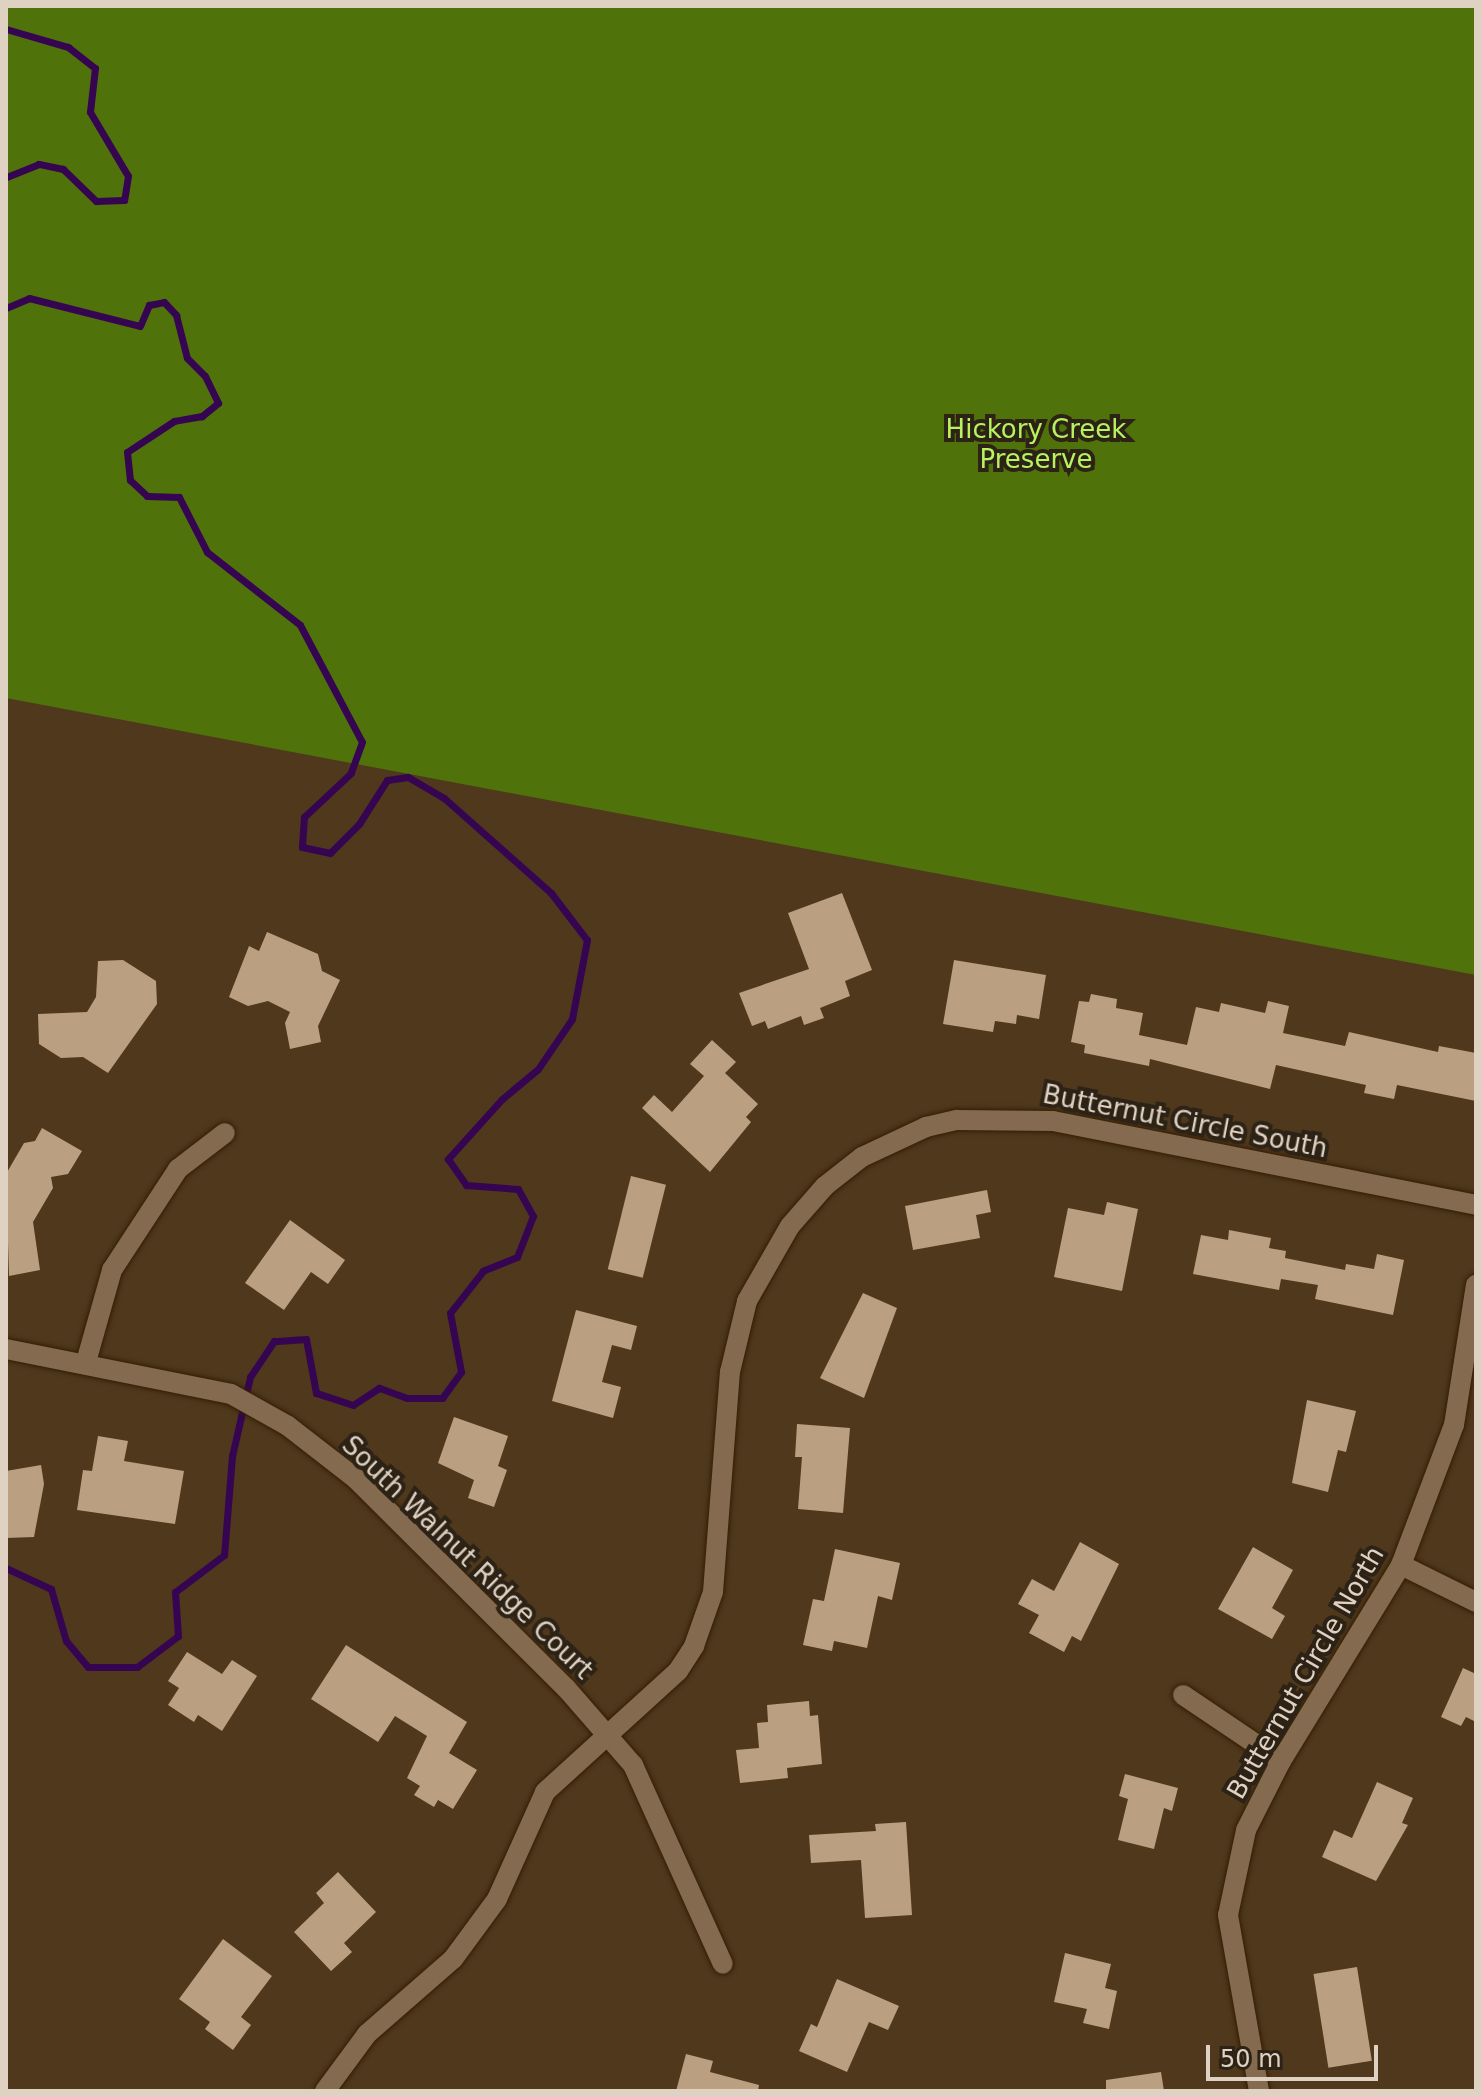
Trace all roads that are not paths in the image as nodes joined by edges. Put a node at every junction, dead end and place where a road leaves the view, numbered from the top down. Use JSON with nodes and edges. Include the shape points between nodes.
{"nodes":[{"id":1,"x":225,"y":1133,"type":"dead end"},
{"id":2,"x":1476,"y":1205,"type":"edge"},
{"id":3,"x":1476,"y":1285,"type":"edge"},
{"id":4,"x":6,"y":1349,"type":"edge"},
{"id":5,"x":86,"y":1362,"type":"junction"},
{"id":6,"x":1401,"y":1565,"type":"junction"},
{"id":7,"x":1476,"y":1602,"type":"edge"},
{"id":8,"x":1183,"y":1695,"type":"dead end"},
{"id":9,"x":608,"y":1738,"type":"junction"},
{"id":10,"x":1281,"y":1761,"type":"junction"},
{"id":11,"x":723,"y":1964,"type":"dead end"},
{"id":12,"x":325,"y":2091,"type":"edge"},
{"id":13,"x":1259,"y":2091,"type":"edge"}],
"edges":[{"from":1,"to":5,"type":"street","via":[[178,1169],[112,1270]]},
{"from":2,"to":9,"type":"street","name":"Butternut Circle South","via":[[1053,1121],[957,1120],[926,1127],[862,1157],[825,1186],[790,1226],[747,1301],[730,1372],[706,1619],[678,1671]]},
{"from":3,"to":6,"type":"street","name":"Butternut Circle North","via":[[1454,1425]]},
{"from":4,"to":5,"type":"street","name":"South Walnut Ridge Court"},
{"from":5,"to":9,"type":"street","name":"South Walnut Ridge Court","via":[[231,1394],[288,1426],[355,1478],[566,1688]]},
{"from":6,"to":7,"type":"street"},
{"from":6,"to":10,"type":"street","name":"Butternut Circle North"},
{"from":8,"to":10,"type":"street"},
{"from":9,"to":11,"type":"street","name":"South Walnut Ridge Court","via":[[633,1765]]},
{"from":9,"to":12,"type":"street","name":"Butternut Circle South","via":[[573,1762],[545,1792],[497,1899],[453,1959],[367,2034]]},
{"from":10,"to":13,"type":"street","name":"Butternut Circle North","via":[[1246,1830],[1228,1915]]}]}
